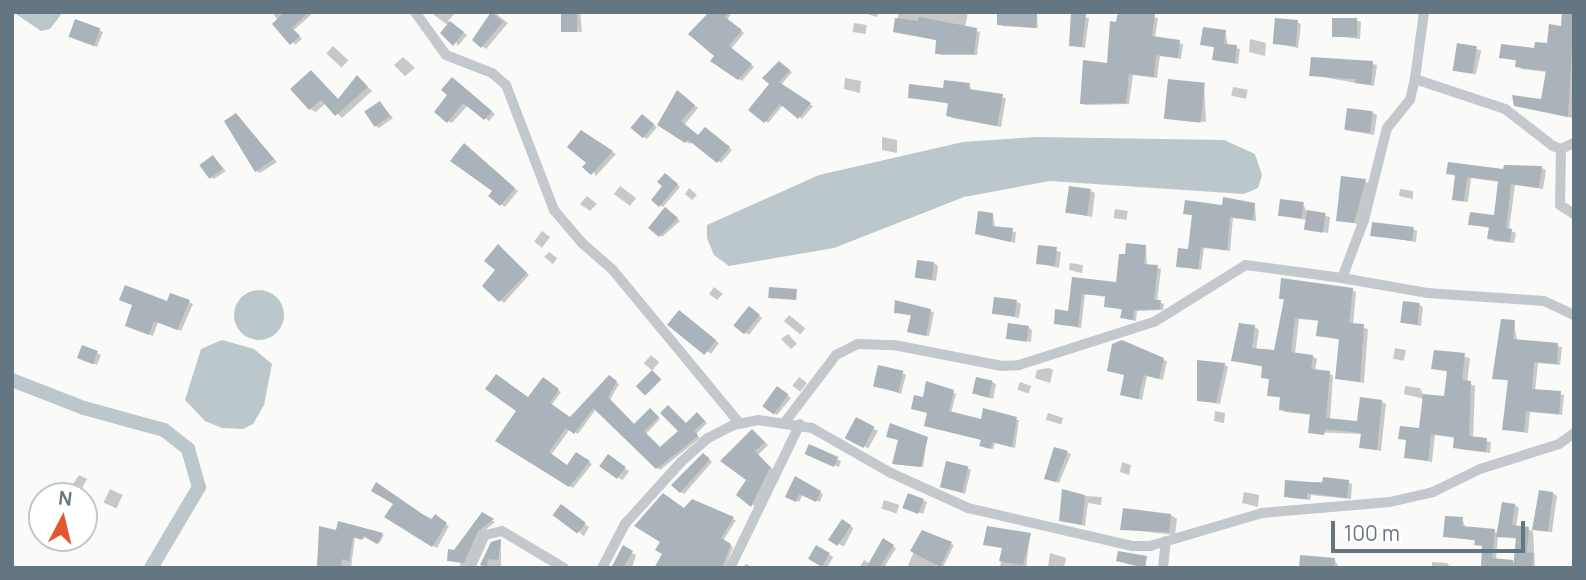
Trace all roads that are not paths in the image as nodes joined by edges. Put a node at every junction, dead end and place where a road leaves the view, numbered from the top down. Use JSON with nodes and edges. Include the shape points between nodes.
{"nodes":[{"id":1,"x":415,"y":12,"type":"edge"},
{"id":2,"x":1424,"y":12,"type":"edge"},
{"id":3,"x":1415,"y":79,"type":"junction"},
{"id":4,"x":1574,"y":143,"type":"edge"},
{"id":5,"x":1561,"y":149,"type":"junction"},
{"id":6,"x":1574,"y":214,"type":"edge"},
{"id":7,"x":1342,"y":278,"type":"junction"},
{"id":8,"x":1574,"y":315,"type":"edge"},
{"id":9,"x":785,"y":422,"type":"junction"},
{"id":10,"x":740,"y":424,"type":"junction"},
{"id":11,"x":800,"y":424,"type":"junction"},
{"id":12,"x":1574,"y":433,"type":"edge"},
{"id":13,"x":1166,"y":541,"type":"junction"},
{"id":14,"x":470,"y":568,"type":"edge"},
{"id":15,"x":564,"y":568,"type":"edge"},
{"id":16,"x":602,"y":568,"type":"edge"},
{"id":17,"x":730,"y":568,"type":"edge"},
{"id":18,"x":1163,"y":568,"type":"edge"}],
"edges":[{"from":1,"to":10,"type":"street","via":[[446,55],[492,73],[506,85],[554,210],[612,269]]},
{"from":2,"to":3,"type":"street"},
{"from":3,"to":5,"type":"street","via":[[1505,109]]},
{"from":3,"to":7,"type":"street","via":[[1410,100],[1387,128],[1364,220]]},
{"from":4,"to":5,"type":"street"},
{"from":5,"to":6,"type":"street","via":[[1560,205]]},
{"from":7,"to":8,"type":"street","via":[[1434,294],[1544,301]]},
{"from":7,"to":9,"type":"street","via":[[1246,265],[1154,322],[1019,365],[1002,366],[894,345],[858,344],[836,355]]},
{"from":9,"to":10,"type":"street"},
{"from":9,"to":11,"type":"street"},
{"from":10,"to":16,"type":"street","via":[[708,438],[662,481],[625,524]]},
{"from":11,"to":13,"type":"street","via":[[968,508],[1109,542],[1150,546]]},
{"from":11,"to":17,"type":"street"},
{"from":12,"to":13,"type":"street","via":[[1559,444],[1480,469],[1433,492],[1390,502],[1262,513]]},
{"from":13,"to":18,"type":"street"},
{"from":14,"to":15,"type":"street","via":[[485,534],[502,531]]}]}
